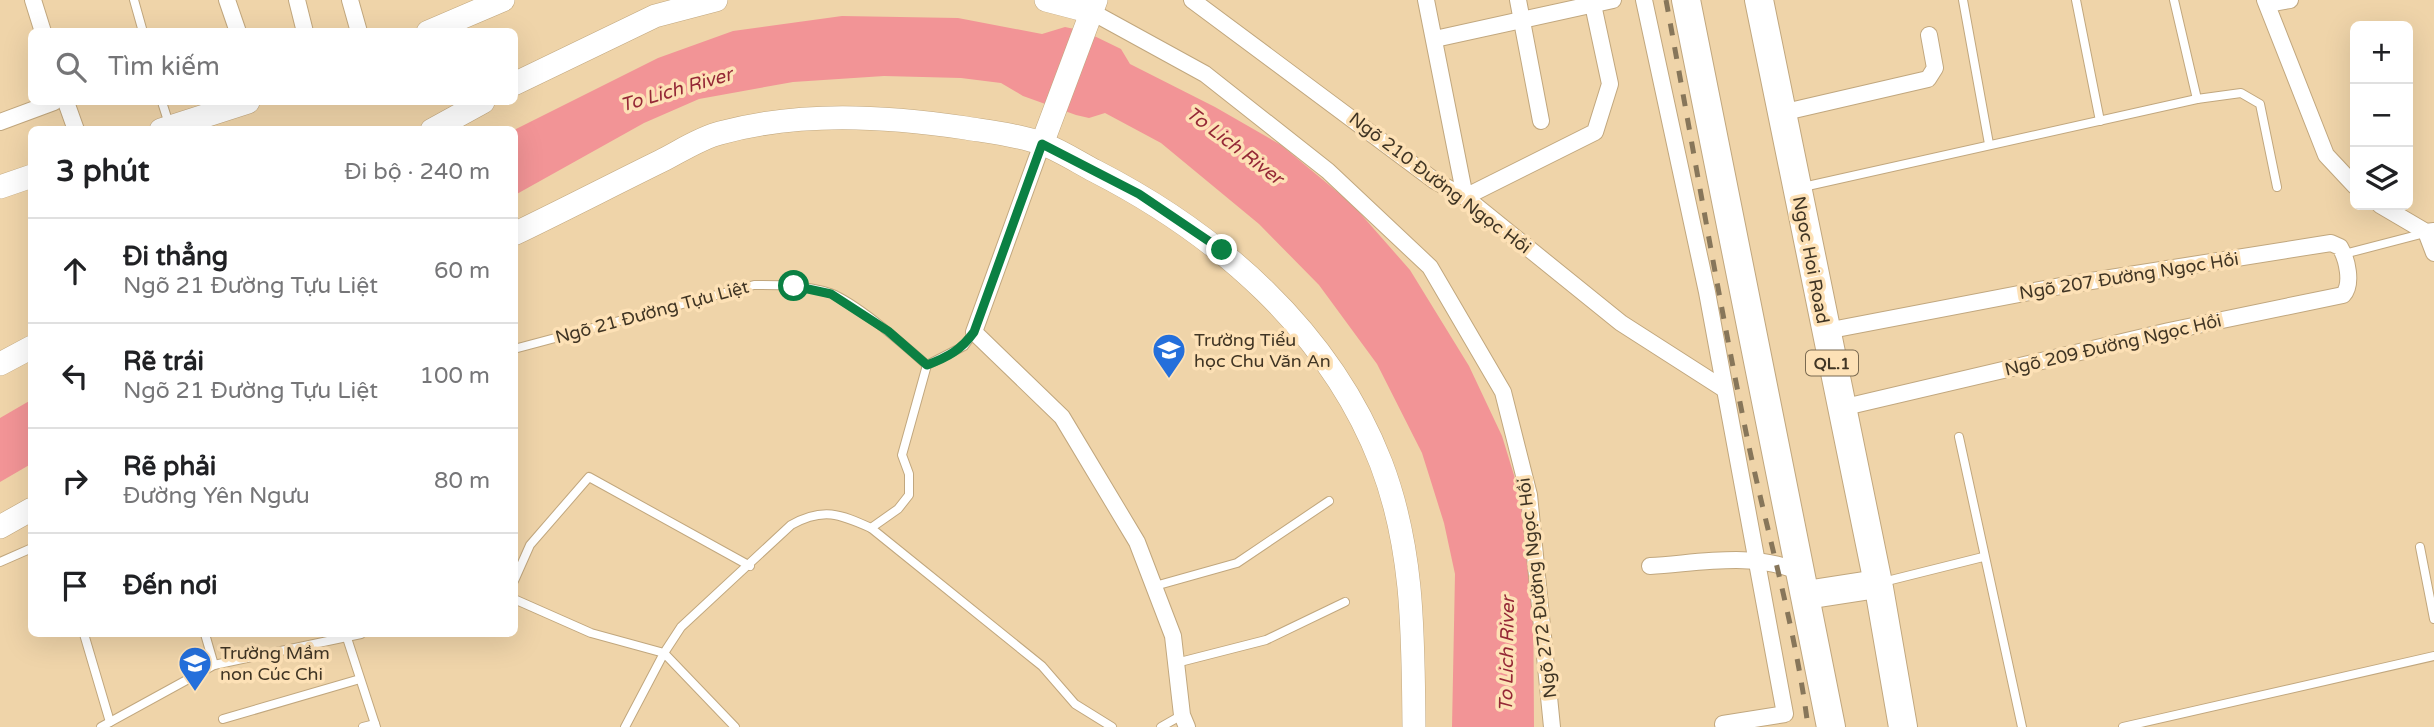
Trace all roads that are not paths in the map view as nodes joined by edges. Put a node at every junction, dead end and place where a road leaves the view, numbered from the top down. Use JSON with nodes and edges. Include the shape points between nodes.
{"nodes":[{"id":1,"x":33,"y":0,"type":"edge"},
{"id":2,"x":134,"y":0,"type":"edge"},
{"id":3,"x":227,"y":0,"type":"edge"},
{"id":4,"x":297,"y":0,"type":"edge"},
{"id":5,"x":351,"y":0,"type":"edge"},
{"id":6,"x":503,"y":0,"type":"edge"},
{"id":7,"x":716,"y":0,"type":"edge"},
{"id":8,"x":1046,"y":0,"type":"edge"},
{"id":9,"x":1192,"y":0,"type":"edge"},
{"id":10,"x":1426,"y":0,"type":"edge"},
{"id":11,"x":1518,"y":0,"type":"edge"},
{"id":12,"x":1613,"y":0,"type":"edge"},
{"id":13,"x":1644,"y":0,"type":"edge"},
{"id":14,"x":1686,"y":0,"type":"edge"},
{"id":15,"x":1759,"y":0,"type":"edge"},
{"id":16,"x":1963,"y":0,"type":"edge"},
{"id":17,"x":2076,"y":0,"type":"edge"},
{"id":18,"x":2174,"y":0,"type":"edge"},
{"id":19,"x":2290,"y":0,"type":"edge"},
{"id":20,"x":1592,"y":2,"type":"edge"},
{"id":21,"x":2266,"y":2,"type":"edge"},
{"id":22,"x":1091,"y":13,"type":"edge"},
{"id":23,"x":1522,"y":19,"type":"junction"},
{"id":24,"x":42,"y":28,"type":"edge"},
{"id":25,"x":142,"y":28,"type":"edge"},
{"id":26,"x":237,"y":28,"type":"edge"},
{"id":27,"x":304,"y":28,"type":"edge"},
{"id":28,"x":358,"y":28,"type":"edge"},
{"id":29,"x":437,"y":28,"type":"edge"},
{"id":30,"x":1929,"y":35,"type":"dead end"},
{"id":31,"x":1435,"y":39,"type":"junction"},
{"id":32,"x":518,"y":82,"type":"edge"},
{"id":33,"x":2197,"y":99,"type":"junction"},
{"id":34,"x":46,"y":105,"type":"edge"},
{"id":35,"x":67,"y":105,"type":"edge"},
{"id":36,"x":162,"y":105,"type":"edge"},
{"id":37,"x":238,"y":105,"type":"edge"},
{"id":38,"x":478,"y":105,"type":"edge"},
{"id":39,"x":1781,"y":113,"type":"junction"},
{"id":40,"x":1541,"y":121,"type":"dead end"},
{"id":41,"x":2100,"y":121,"type":"junction"},
{"id":42,"x":0,"y":122,"type":"edge"},
{"id":43,"x":75,"y":126,"type":"edge"},
{"id":44,"x":165,"y":126,"type":"edge"},
{"id":45,"x":171,"y":126,"type":"edge"},
{"id":46,"x":439,"y":126,"type":"edge"},
{"id":47,"x":1046,"y":135,"type":"junction"},
{"id":48,"x":1989,"y":144,"type":"junction"},
{"id":49,"x":28,"y":177,"type":"edge"},
{"id":50,"x":2350,"y":181,"type":"edge"},
{"id":51,"x":0,"y":187,"type":"edge"},
{"id":52,"x":2277,"y":187,"type":"dead end"},
{"id":53,"x":1797,"y":188,"type":"junction"},
{"id":54,"x":1465,"y":197,"type":"junction"},
{"id":55,"x":2389,"y":210,"type":"edge"},
{"id":56,"x":518,"y":232,"type":"edge"},
{"id":57,"x":2430,"y":232,"type":"edge"},
{"id":58,"x":2434,"y":253,"type":"edge"},
{"id":59,"x":2344,"y":254,"type":"junction"},
{"id":60,"x":1826,"y":331,"type":"junction"},
{"id":61,"x":974,"y":332,"type":"junction"},
{"id":62,"x":518,"y":348,"type":"edge"},
{"id":63,"x":28,"y":349,"type":"edge"},
{"id":64,"x":0,"y":364,"type":"edge"},
{"id":65,"x":927,"y":365,"type":"junction"},
{"id":66,"x":1724,"y":389,"type":"junction"},
{"id":67,"x":1841,"y":408,"type":"junction"},
{"id":68,"x":1959,"y":437,"type":"dead end"},
{"id":69,"x":1329,"y":501,"type":"dead end"},
{"id":70,"x":28,"y":511,"type":"edge"},
{"id":71,"x":0,"y":527,"type":"edge"},
{"id":72,"x":871,"y":528,"type":"junction"},
{"id":73,"x":2420,"y":547,"type":"dead end"},
{"id":74,"x":28,"y":550,"type":"edge"},
{"id":75,"x":1983,"y":557,"type":"junction"},
{"id":76,"x":1757,"y":559,"type":"junction"},
{"id":77,"x":0,"y":562,"type":"edge"},
{"id":78,"x":750,"y":566,"type":"junction"},
{"id":79,"x":1650,"y":566,"type":"dead end"},
{"id":80,"x":518,"y":573,"type":"edge"},
{"id":81,"x":1804,"y":584,"type":"junction"},
{"id":82,"x":1877,"y":584,"type":"junction"},
{"id":83,"x":1155,"y":586,"type":"junction"},
{"id":84,"x":518,"y":601,"type":"edge"},
{"id":85,"x":1345,"y":602,"type":"dead end"},
{"id":86,"x":2434,"y":619,"type":"edge"},
{"id":87,"x":85,"y":637,"type":"edge"},
{"id":88,"x":206,"y":637,"type":"edge"},
{"id":89,"x":350,"y":637,"type":"edge"},
{"id":90,"x":347,"y":638,"type":"junction"},
{"id":91,"x":664,"y":653,"type":"junction"},
{"id":92,"x":2434,"y":656,"type":"edge"},
{"id":93,"x":1175,"y":663,"type":"junction"},
{"id":94,"x":214,"y":666,"type":"junction"},
{"id":95,"x":360,"y":679,"type":"junction"},
{"id":96,"x":223,"y":719,"type":"dead end"},
{"id":97,"x":1184,"y":721,"type":"edge"},
{"id":98,"x":1785,"y":721,"type":"edge"},
{"id":99,"x":110,"y":722,"type":"junction"},
{"id":100,"x":1723,"y":724,"type":"dead end"},
{"id":101,"x":1410,"y":725,"type":"edge"},
{"id":102,"x":376,"y":726,"type":"edge"},
{"id":103,"x":101,"y":727,"type":"edge"},
{"id":104,"x":363,"y":727,"type":"edge"},
{"id":105,"x":625,"y":727,"type":"edge"},
{"id":106,"x":735,"y":727,"type":"edge"},
{"id":107,"x":1112,"y":727,"type":"edge"},
{"id":108,"x":1161,"y":727,"type":"edge"},
{"id":109,"x":1552,"y":727,"type":"edge"},
{"id":110,"x":1831,"y":727,"type":"edge"},
{"id":111,"x":1903,"y":727,"type":"edge"},
{"id":112,"x":2022,"y":727,"type":"edge"},
{"id":113,"x":2123,"y":727,"type":"edge"}],
"edges":[{"from":1,"to":24,"type":"street"},
{"from":2,"to":25,"type":"lane"},
{"from":3,"to":26,"type":"street"},
{"from":4,"to":27,"type":"street"},
{"from":5,"to":28,"type":"street"},
{"from":6,"to":29,"type":"street"},
{"from":7,"to":32,"type":"street","via":[[655,16]]},
{"from":8,"to":22,"type":"street"},
{"from":9,"to":54,"type":"street","name":"Ngõ 210 Đường Ngọc Hồi","via":[[1435,181]]},
{"from":10,"to":31,"type":"street"},
{"from":11,"to":23,"type":"street"},
{"from":12,"to":20,"type":"street"},
{"from":13,"to":66,"type":"street"},
{"from":14,"to":81,"type":"highway"},
{"from":15,"to":39,"type":"highway","name":"Ngoc Hoi Road","number":"QL.1"},
{"from":16,"to":48,"type":"lane"},
{"from":17,"to":41,"type":"lane"},
{"from":18,"to":33,"type":"lane"},
{"from":19,"to":21,"type":"street"},
{"from":20,"to":23,"type":"street"},
{"from":20,"to":54,"type":"street","via":[[1610,84],[1595,132]]},
{"from":21,"to":50,"type":"street","via":[[2326,155]]},
{"from":22,"to":47,"type":"street"},
{"from":22,"to":109,"type":"street","name":"Ngõ 272 Đường Ngọc Hồi","via":[[1205,74],[1328,171],[1430,267],[1503,392],[1529,495]]},
{"from":23,"to":31,"type":"street"},
{"from":23,"to":40,"type":"street"},
{"from":30,"to":39,"type":"street","via":[[1935,68],[1928,79]]},
{"from":31,"to":54,"type":"street"},
{"from":33,"to":41,"type":"lane"},
{"from":33,"to":52,"type":"lane","via":[[2241,93],[2260,104]]},
{"from":34,"to":42,"type":"street"},
{"from":35,"to":43,"type":"street"},
{"from":36,"to":44,"type":"lane"},
{"from":37,"to":45,"type":"street"},
{"from":38,"to":46,"type":"street"},
{"from":39,"to":53,"type":"highway","name":"Ngoc Hoi Road","number":"QL.1"},
{"from":41,"to":48,"type":"lane"},
{"from":47,"to":56,"type":"street","via":[[864,117],[815,117],[717,133]]},
{"from":47,"to":61,"type":"street"},
{"from":47,"to":101,"type":"street","via":[[1222,250],[1301,329],[1347,394],[1381,461],[1410,574]]},
{"from":48,"to":53,"type":"lane"},
{"from":49,"to":51,"type":"street"},
{"from":53,"to":60,"type":"highway","name":"Ngoc Hoi Road","number":"QL.1"},
{"from":54,"to":66,"type":"street","name":"Ngõ 210 Đường Ngọc Hồi","via":[[1621,323]]},
{"from":55,"to":57,"type":"street"},
{"from":57,"to":58,"type":"street"},
{"from":57,"to":59,"type":"lane"},
{"from":59,"to":60,"type":"street","name":"Ngõ 207 Đường Ngọc Hồi","via":[[2331,243],[2066,285]]},
{"from":59,"to":67,"type":"street","name":"Ngõ 209 Đường Ngọc Hồi","via":[[2348,286],[2343,295]]},
{"from":60,"to":67,"type":"highway","name":"Ngoc Hoi Road","number":"QL.1"},
{"from":61,"to":65,"type":"lane","via":[[964,346]]},
{"from":61,"to":83,"type":"street","via":[[1062,417],[1137,542]]},
{"from":62,"to":65,"type":"lane","name":"Ngõ 21 Đường Tựu Liệt","via":[[754,285],[794,286],[831,294],[888,331]]},
{"from":63,"to":64,"type":"street"},
{"from":65,"to":72,"type":"lane","via":[[902,455],[909,474],[909,495]]},
{"from":66,"to":76,"type":"street"},
{"from":67,"to":82,"type":"highway","name":"Ngoc Hoi Road","number":"QL.1"},
{"from":68,"to":75,"type":"lane"},
{"from":69,"to":83,"type":"lane","via":[[1237,564]]},
{"from":70,"to":71,"type":"street"},
{"from":72,"to":78,"type":"lane","via":[[840,514],[808,515],[791,525]]},
{"from":72,"to":107,"type":"lane","via":[[1042,666],[1075,705]]},
{"from":73,"to":86,"type":"lane"},
{"from":74,"to":77,"type":"lane"},
{"from":75,"to":82,"type":"lane"},
{"from":75,"to":112,"type":"lane"},
{"from":76,"to":79,"type":"street"},
{"from":76,"to":81,"type":"street","via":[[1778,562]]},
{"from":76,"to":98,"type":"street"},
{"from":78,"to":80,"type":"lane","via":[[589,477],[530,545]]},
{"from":78,"to":91,"type":"lane","via":[[681,627]]},
{"from":81,"to":82,"type":"highway"},
{"from":81,"to":110,"type":"highway"},
{"from":82,"to":111,"type":"highway","name":"Ngoc Hoi Road","number":"QL.1"},
{"from":83,"to":93,"type":"street","via":[[1172,636]]},
{"from":84,"to":91,"type":"lane","via":[[591,633]]},
{"from":85,"to":93,"type":"lane","via":[[1266,640]]},
{"from":87,"to":99,"type":"lane"},
{"from":88,"to":94,"type":"lane"},
{"from":89,"to":90,"type":"lane"},
{"from":90,"to":94,"type":"lane"},
{"from":90,"to":95,"type":"lane"},
{"from":91,"to":105,"type":"lane"},
{"from":91,"to":106,"type":"lane"},
{"from":92,"to":113,"type":"lane"},
{"from":93,"to":97,"type":"street"},
{"from":94,"to":99,"type":"lane"},
{"from":95,"to":96,"type":"lane"},
{"from":95,"to":102,"type":"lane"},
{"from":97,"to":108,"type":"lane"},
{"from":98,"to":100,"type":"street"},
{"from":99,"to":103,"type":"lane"},
{"from":102,"to":104,"type":"lane"}]}
